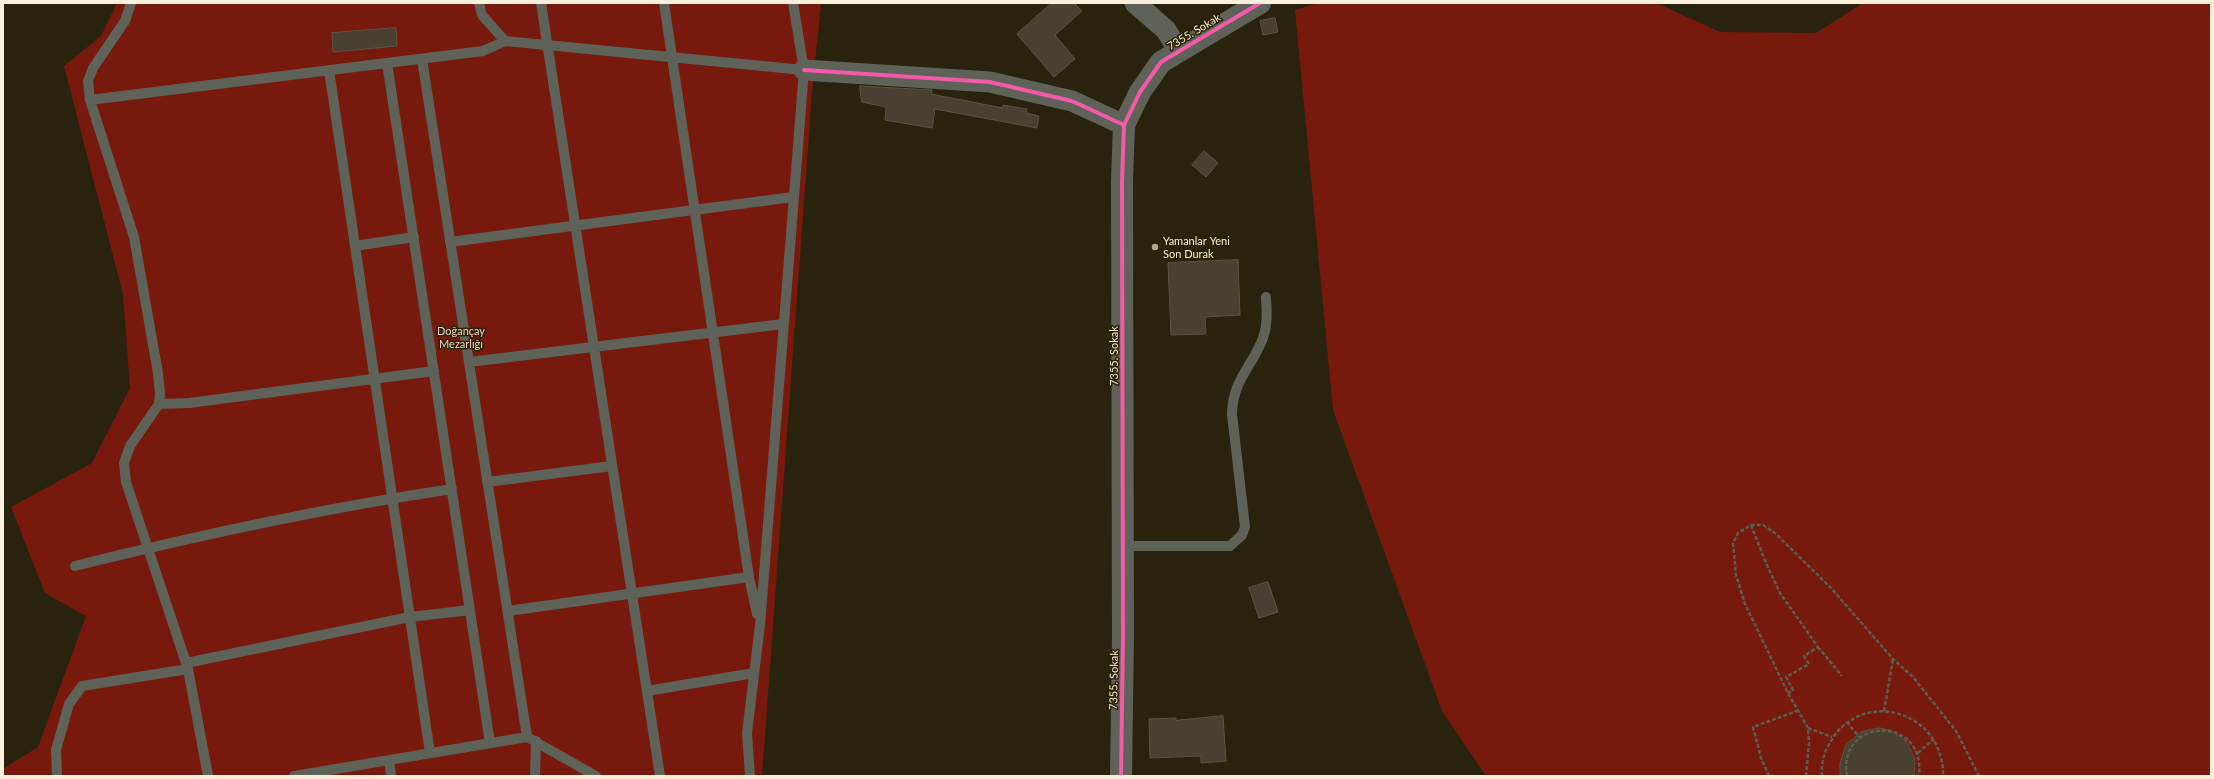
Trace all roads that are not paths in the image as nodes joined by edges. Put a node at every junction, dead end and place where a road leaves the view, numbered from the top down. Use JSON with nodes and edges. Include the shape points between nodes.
{"nodes":[{"id":1,"x":131,"y":3,"type":"edge"},
{"id":2,"x":479,"y":3,"type":"edge"},
{"id":3,"x":540,"y":3,"type":"edge"},
{"id":4,"x":664,"y":3,"type":"edge"},
{"id":5,"x":793,"y":3,"type":"edge"},
{"id":6,"x":1134,"y":3,"type":"edge"},
{"id":7,"x":1260,"y":3,"type":"edge"},
{"id":8,"x":505,"y":41,"type":"junction"},
{"id":9,"x":547,"y":45,"type":"junction"},
{"id":10,"x":1179,"y":52,"type":"junction"},
{"id":11,"x":672,"y":57,"type":"junction"},
{"id":12,"x":422,"y":59,"type":"junction"},
{"id":13,"x":387,"y":63,"type":"junction"},
{"id":14,"x":329,"y":70,"type":"junction"},
{"id":15,"x":804,"y":70,"type":"junction"},
{"id":16,"x":90,"y":100,"type":"junction"},
{"id":17,"x":1124,"y":124,"type":"junction"},
{"id":18,"x":794,"y":197,"type":"junction"},
{"id":19,"x":694,"y":210,"type":"junction"},
{"id":20,"x":575,"y":225,"type":"junction"},
{"id":21,"x":414,"y":237,"type":"junction"},
{"id":22,"x":450,"y":242,"type":"junction"},
{"id":23,"x":355,"y":246,"type":"junction"},
{"id":24,"x":1266,"y":297,"type":"dead end"},
{"id":25,"x":783,"y":324,"type":"junction"},
{"id":26,"x":713,"y":333,"type":"junction"},
{"id":27,"x":593,"y":347,"type":"junction"},
{"id":28,"x":469,"y":362,"type":"junction"},
{"id":29,"x":434,"y":371,"type":"junction"},
{"id":30,"x":375,"y":378,"type":"junction"},
{"id":31,"x":159,"y":404,"type":"junction"},
{"id":32,"x":612,"y":466,"type":"junction"},
{"id":33,"x":487,"y":482,"type":"junction"},
{"id":34,"x":452,"y":489,"type":"junction"},
{"id":35,"x":392,"y":498,"type":"junction"},
{"id":36,"x":1123,"y":546,"type":"junction"},
{"id":37,"x":148,"y":548,"type":"junction"},
{"id":38,"x":75,"y":566,"type":"dead end"},
{"id":39,"x":749,"y":577,"type":"junction"},
{"id":40,"x":632,"y":593,"type":"junction"},
{"id":41,"x":470,"y":610,"type":"junction"},
{"id":42,"x":508,"y":611,"type":"junction"},
{"id":43,"x":410,"y":617,"type":"junction"},
{"id":44,"x":760,"y":626,"type":"junction"},
{"id":45,"x":188,"y":666,"type":"junction"},
{"id":46,"x":754,"y":674,"type":"junction"},
{"id":47,"x":647,"y":690,"type":"junction"},
{"id":48,"x":531,"y":739,"type":"junction"},
{"id":49,"x":490,"y":743,"type":"junction"},
{"id":50,"x":430,"y":753,"type":"junction"},
{"id":51,"x":388,"y":760,"type":"junction"},
{"id":52,"x":57,"y":776,"type":"edge"},
{"id":53,"x":208,"y":776,"type":"edge"},
{"id":54,"x":294,"y":776,"type":"edge"},
{"id":55,"x":391,"y":776,"type":"edge"},
{"id":56,"x":535,"y":776,"type":"edge"},
{"id":57,"x":596,"y":776,"type":"edge"},
{"id":58,"x":660,"y":776,"type":"edge"},
{"id":59,"x":750,"y":776,"type":"edge"},
{"id":60,"x":1121,"y":776,"type":"edge"}],
"edges":[{"from":1,"to":16,"type":"lane","via":[[125,21],[93,68],[88,81]]},
{"from":2,"to":8,"type":"lane","via":[[482,15]]},
{"from":3,"to":9,"type":"lane"},
{"from":4,"to":11,"type":"lane"},
{"from":5,"to":15,"type":"lane"},
{"from":6,"to":10,"type":"street","via":[[1166,30]]},
{"from":7,"to":10,"type":"street","name":"7355. Sokak"},
{"from":8,"to":9,"type":"lane"},
{"from":8,"to":12,"type":"lane","via":[[483,51]]},
{"from":9,"to":11,"type":"lane"},
{"from":9,"to":20,"type":"lane"},
{"from":10,"to":17,"type":"street","name":"7355. Sokak","via":[[1161,62],[1140,92]]},
{"from":11,"to":15,"type":"lane"},
{"from":11,"to":19,"type":"lane"},
{"from":12,"to":13,"type":"lane"},
{"from":12,"to":22,"type":"lane"},
{"from":13,"to":14,"type":"lane"},
{"from":13,"to":21,"type":"lane"},
{"from":14,"to":16,"type":"lane"},
{"from":14,"to":23,"type":"lane"},
{"from":15,"to":17,"type":"street","via":[[990,82],[1072,101]]},
{"from":15,"to":18,"type":"lane"},
{"from":16,"to":31,"type":"lane","via":[[134,237],[158,373]]},
{"from":17,"to":36,"type":"street","name":"7355. Sokak"},
{"from":18,"to":19,"type":"lane"},
{"from":18,"to":25,"type":"lane"},
{"from":19,"to":20,"type":"lane"},
{"from":19,"to":26,"type":"lane"},
{"from":20,"to":22,"type":"lane"},
{"from":20,"to":27,"type":"lane"},
{"from":21,"to":23,"type":"lane"},
{"from":21,"to":29,"type":"lane"},
{"from":22,"to":28,"type":"lane"},
{"from":23,"to":30,"type":"lane"},
{"from":24,"to":36,"type":"lane","via":[[1267,323],[1261,342],[1232,398],[1245,528],[1242,535],[1230,546]]},
{"from":25,"to":26,"type":"lane"},
{"from":25,"to":44,"type":"lane"},
{"from":26,"to":27,"type":"lane"},
{"from":26,"to":39,"type":"lane"},
{"from":27,"to":28,"type":"lane"},
{"from":27,"to":32,"type":"lane"},
{"from":28,"to":33,"type":"lane"},
{"from":29,"to":30,"type":"lane"},
{"from":29,"to":34,"type":"lane"},
{"from":30,"to":31,"type":"lane","via":[[189,403]]},
{"from":30,"to":35,"type":"lane"},
{"from":31,"to":37,"type":"lane","via":[[130,446],[124,463],[126,482]]},
{"from":32,"to":33,"type":"lane"},
{"from":32,"to":40,"type":"lane"},
{"from":33,"to":42,"type":"lane"},
{"from":34,"to":35,"type":"lane"},
{"from":34,"to":41,"type":"lane"},
{"from":35,"to":37,"type":"lane"},
{"from":35,"to":43,"type":"lane"},
{"from":36,"to":60,"type":"street","name":"7355. Sokak"},
{"from":37,"to":38,"type":"lane"},
{"from":37,"to":45,"type":"lane"},
{"from":39,"to":40,"type":"lane"},
{"from":39,"to":44,"type":"lane"},
{"from":40,"to":42,"type":"lane"},
{"from":40,"to":47,"type":"lane"},
{"from":41,"to":43,"type":"lane"},
{"from":41,"to":49,"type":"lane"},
{"from":42,"to":48,"type":"lane"},
{"from":43,"to":45,"type":"lane"},
{"from":43,"to":50,"type":"lane"},
{"from":44,"to":46,"type":"lane"},
{"from":45,"to":52,"type":"lane","via":[[82,686],[69,704],[56,750]]},
{"from":45,"to":53,"type":"lane"},
{"from":46,"to":47,"type":"lane"},
{"from":46,"to":59,"type":"lane","via":[[747,733]]},
{"from":47,"to":58,"type":"lane"},
{"from":48,"to":49,"type":"lane"},
{"from":48,"to":56,"type":"lane"},
{"from":48,"to":57,"type":"lane"},
{"from":49,"to":50,"type":"lane"},
{"from":50,"to":51,"type":"lane"},
{"from":51,"to":54,"type":"lane"},
{"from":51,"to":55,"type":"lane"}]}
